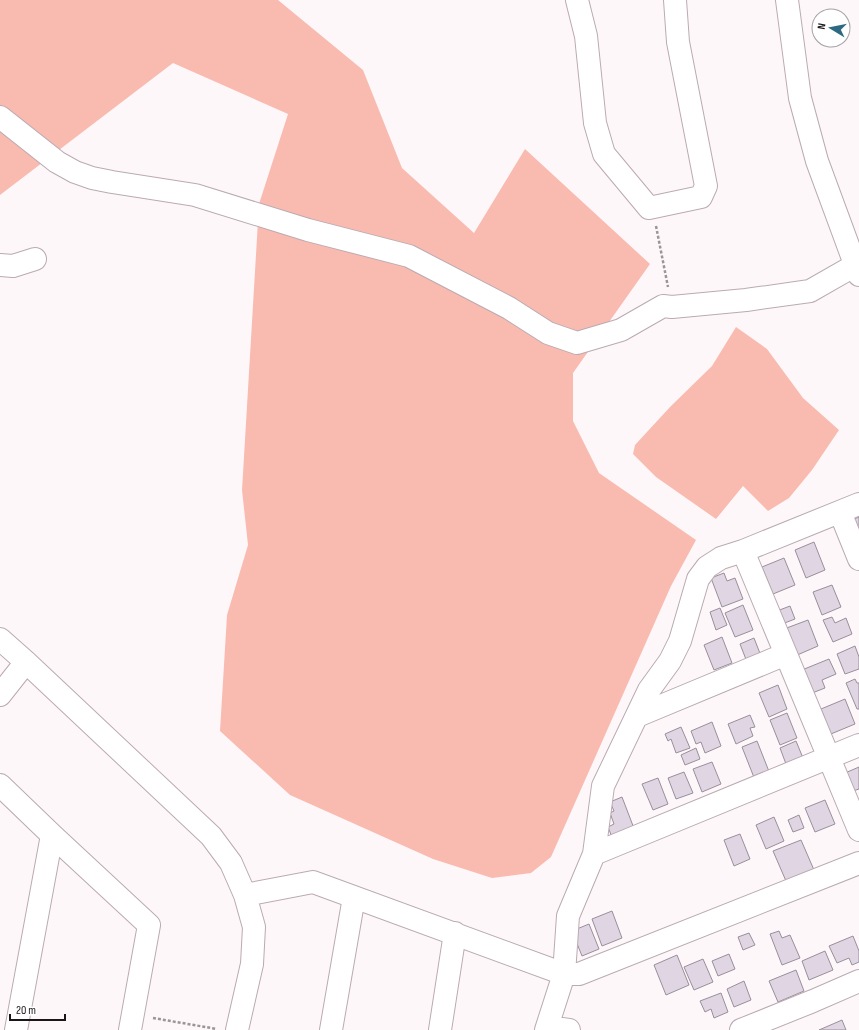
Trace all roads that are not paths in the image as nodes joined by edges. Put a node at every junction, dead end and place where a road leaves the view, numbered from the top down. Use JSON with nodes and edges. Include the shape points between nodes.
{"nodes":[{"id":1,"x":577,"y":0,"type":"edge"},
{"id":2,"x":675,"y":0,"type":"edge"},
{"id":3,"x":787,"y":0,"type":"edge"},
{"id":4,"x":0,"y":117,"type":"edge"},
{"id":5,"x":35,"y":258,"type":"dead end"},
{"id":6,"x":0,"y":265,"type":"edge"},
{"id":7,"x":858,"y":268,"type":"edge"},
{"id":8,"x":850,"y":508,"type":"edge"},
{"id":9,"x":743,"y":551,"type":"junction"},
{"id":10,"x":859,"y":558,"type":"edge"},
{"id":11,"x":0,"y":639,"type":"edge"},
{"id":12,"x":786,"y":654,"type":"junction"},
{"id":13,"x":26,"y":662,"type":"junction"},
{"id":14,"x":0,"y":696,"type":"edge"},
{"id":15,"x":637,"y":716,"type":"junction"},
{"id":16,"x":859,"y":745,"type":"edge"},
{"id":17,"x":829,"y":757,"type":"junction"},
{"id":18,"x":0,"y":785,"type":"edge"},
{"id":19,"x":859,"y":830,"type":"edge"},
{"id":20,"x":52,"y":835,"type":"junction"},
{"id":21,"x":594,"y":854,"type":"junction"},
{"id":22,"x":859,"y":863,"type":"edge"},
{"id":23,"x":245,"y":894,"type":"junction"},
{"id":24,"x":354,"y":897,"type":"junction"},
{"id":25,"x":455,"y":933,"type":"junction"},
{"id":26,"x":564,"y":974,"type":"junction"},
{"id":27,"x":859,"y":981,"type":"edge"},
{"id":28,"x":131,"y":1022,"type":"edge"},
{"id":29,"x":546,"y":1029,"type":"edge"},
{"id":30,"x":16,"y":1030,"type":"edge"},
{"id":31,"x":237,"y":1030,"type":"edge"},
{"id":32,"x":331,"y":1030,"type":"edge"},
{"id":33,"x":440,"y":1030,"type":"edge"},
{"id":34,"x":569,"y":1030,"type":"edge"},
{"id":35,"x":741,"y":1030,"type":"edge"}],
"edges":[{"from":1,"to":2,"type":"street","via":[[586,36],[595,124],[604,154],[649,208],[701,197],[706,186],[678,42]]},
{"from":3,"to":7,"type":"street","via":[[800,98],[817,161]]},
{"from":4,"to":7,"type":"street","via":[[57,162],[75,172],[112,182],[195,195],[308,230],[410,256],[509,308],[548,333],[577,342],[621,330],[663,306],[746,300],[810,291]]},
{"from":5,"to":6,"type":"street","via":[[13,266]]},
{"from":8,"to":9,"type":"street"},
{"from":8,"to":10,"type":"street"},
{"from":9,"to":12,"type":"street"},
{"from":9,"to":15,"type":"street","via":[[716,561],[707,567],[698,579],[680,640],[670,660],[649,690]]},
{"from":11,"to":13,"type":"street"},
{"from":12,"to":15,"type":"street"},
{"from":12,"to":17,"type":"street"},
{"from":13,"to":14,"type":"street"},
{"from":13,"to":23,"type":"street","via":[[211,836],[231,863]]},
{"from":15,"to":21,"type":"street","via":[[603,786]]},
{"from":16,"to":17,"type":"street"},
{"from":17,"to":19,"type":"street"},
{"from":17,"to":21,"type":"street"},
{"from":18,"to":20,"type":"street"},
{"from":20,"to":28,"type":"street","via":[[150,925]]},
{"from":20,"to":30,"type":"street"},
{"from":21,"to":26,"type":"street","via":[[568,916]]},
{"from":22,"to":26,"type":"street","via":[[579,974]]},
{"from":23,"to":24,"type":"street","via":[[313,882]]},
{"from":23,"to":31,"type":"street","via":[[254,927],[252,964]]},
{"from":24,"to":25,"type":"street"},
{"from":24,"to":32,"type":"street"},
{"from":25,"to":26,"type":"street"},
{"from":25,"to":33,"type":"street"},
{"from":26,"to":29,"type":"street"},
{"from":27,"to":35,"type":"street"},
{"from":29,"to":34,"type":"street"}]}
